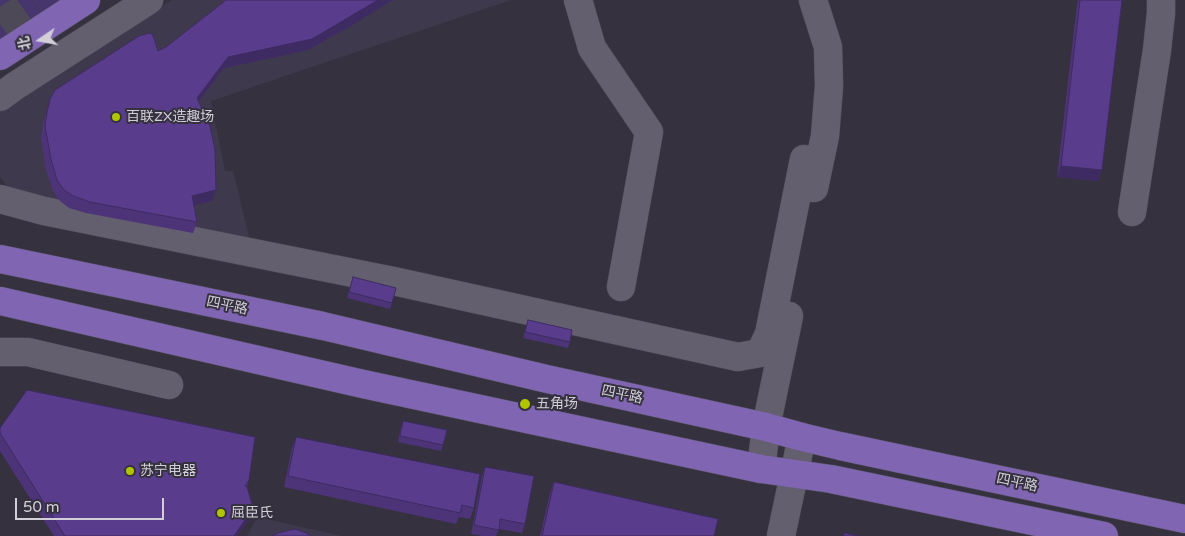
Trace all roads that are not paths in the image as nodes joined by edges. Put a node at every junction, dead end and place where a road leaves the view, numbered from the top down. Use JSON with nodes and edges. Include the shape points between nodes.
{"nodes":[{"id":1,"x":86,"y":0,"type":"edge"},
{"id":2,"x":149,"y":0,"type":"edge"},
{"id":3,"x":578,"y":0,"type":"edge"},
{"id":4,"x":814,"y":0,"type":"edge"},
{"id":5,"x":1161,"y":0,"type":"edge"},
{"id":6,"x":0,"y":56,"type":"edge"},
{"id":7,"x":0,"y":98,"type":"edge"},
{"id":8,"x":804,"y":159,"type":"dead end"},
{"id":9,"x":0,"y":199,"type":"edge"},
{"id":10,"x":1132,"y":212,"type":"dead end"},
{"id":11,"x":0,"y":259,"type":"edge"},
{"id":12,"x":622,"y":287,"type":"dead end"},
{"id":13,"x":0,"y":301,"type":"edge"},
{"id":14,"x":0,"y":352,"type":"edge"},
{"id":15,"x":169,"y":385,"type":"dead end"},
{"id":16,"x":766,"y":427,"type":"junction"},
{"id":17,"x":802,"y":437,"type":"junction"},
{"id":18,"x":761,"y":469,"type":"junction"},
{"id":19,"x":794,"y":474,"type":"junction"},
{"id":20,"x":1185,"y":519,"type":"edge"},
{"id":21,"x":781,"y":536,"type":"edge"},
{"id":22,"x":1104,"y":536,"type":"edge"}],
"edges":[{"from":1,"to":6,"type":"main road"},
{"from":2,"to":7,"type":"lane"},
{"from":3,"to":12,"type":"lane","via":[[592,48],[649,132]]},
{"from":4,"to":16,"type":"lane","via":[[828,46],[825,136]]},
{"from":5,"to":10,"type":"lane","via":[[1157,50]]},
{"from":8,"to":9,"type":"lane","via":[[769,334],[760,353],[738,357],[398,282],[44,211]]},
{"from":11,"to":16,"type":"main road","name":"四平路","via":[[323,326]]},
{"from":13,"to":18,"type":"main road","via":[[363,384]]},
{"from":14,"to":15,"type":"lane","via":[[28,352]]},
{"from":16,"to":17,"type":"main road","name":"四平路"},
{"from":16,"to":18,"type":"lane"},
{"from":17,"to":19,"type":"lane"},
{"from":17,"to":20,"type":"main road","name":"四平路"},
{"from":18,"to":19,"type":"main road"},
{"from":19,"to":21,"type":"lane"},
{"from":19,"to":22,"type":"main road"}]}
